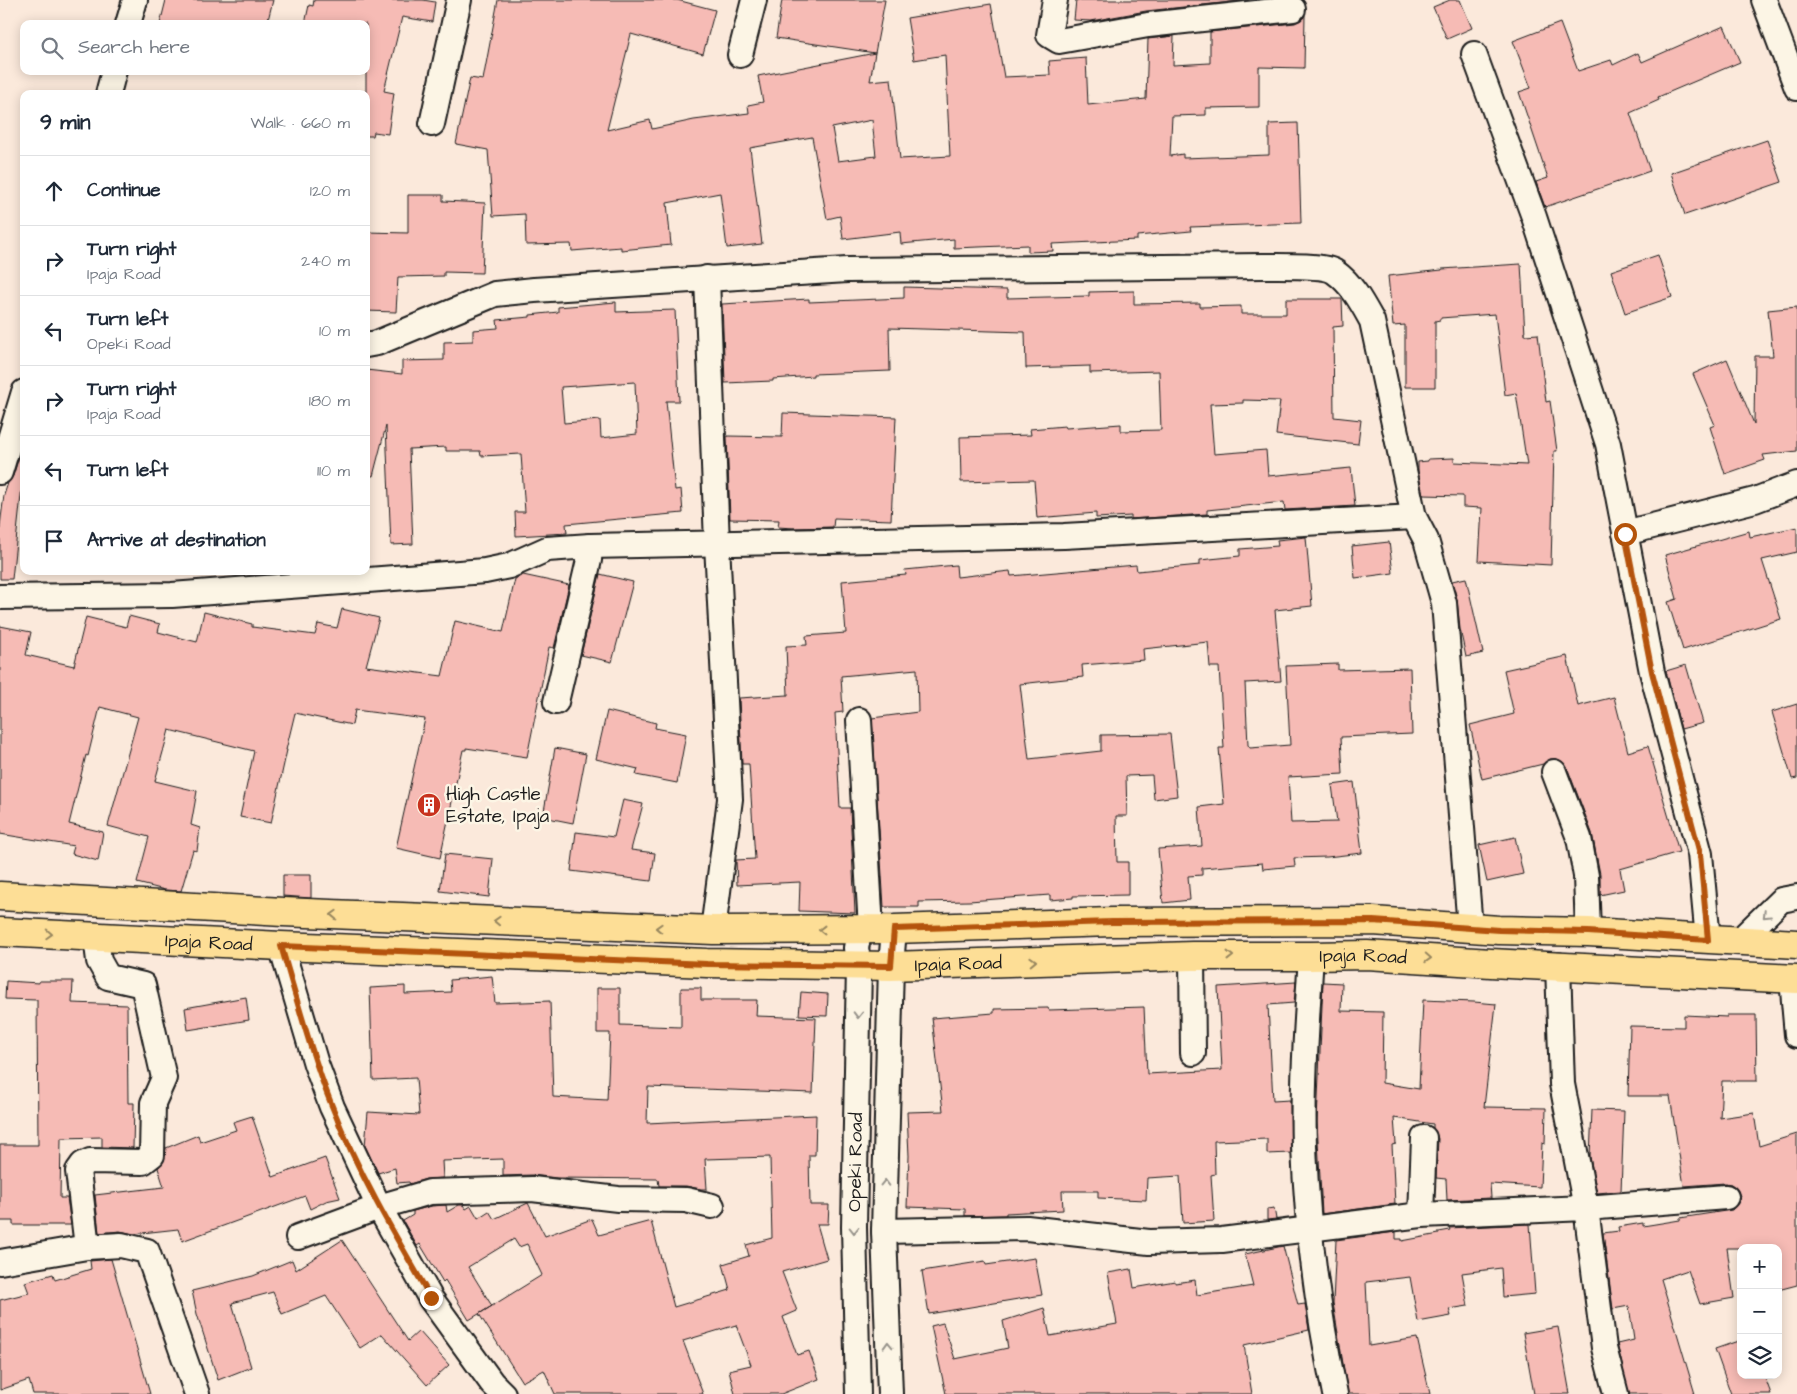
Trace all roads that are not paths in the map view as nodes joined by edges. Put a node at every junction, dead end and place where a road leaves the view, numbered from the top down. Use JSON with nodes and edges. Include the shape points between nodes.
{"nodes":[{"id":1,"x":135,"y":0,"type":"edge"},
{"id":2,"x":459,"y":0,"type":"edge"},
{"id":3,"x":754,"y":0,"type":"edge"},
{"id":4,"x":1055,"y":0,"type":"edge"},
{"id":5,"x":1764,"y":0,"type":"edge"},
{"id":6,"x":1293,"y":9,"type":"dead end"},
{"id":7,"x":129,"y":20,"type":"edge"},
{"id":8,"x":1474,"y":54,"type":"dead end"},
{"id":9,"x":740,"y":55,"type":"dead end"},
{"id":10,"x":113,"y":75,"type":"edge"},
{"id":11,"x":1797,"y":88,"type":"edge"},
{"id":12,"x":109,"y":90,"type":"edge"},
{"id":13,"x":432,"y":124,"type":"dead end"},
{"id":14,"x":707,"y":278,"type":"junction"},
{"id":15,"x":370,"y":344,"type":"edge"},
{"id":16,"x":20,"y":405,"type":"edge"},
{"id":17,"x":0,"y":472,"type":"edge"},
{"id":18,"x":1797,"y":484,"type":"edge"},
{"id":19,"x":1414,"y":517,"type":"junction"},
{"id":20,"x":1625,"y":534,"type":"junction"},
{"id":21,"x":717,"y":544,"type":"junction"},
{"id":22,"x":590,"y":546,"type":"junction"},
{"id":23,"x":0,"y":597,"type":"edge"},
{"id":24,"x":556,"y":702,"type":"dead end"},
{"id":25,"x":859,"y":720,"type":"dead end"},
{"id":26,"x":1554,"y":772,"type":"dead end"},
{"id":27,"x":0,"y":896,"type":"edge"},
{"id":28,"x":1797,"y":897,"type":"edge"},
{"id":29,"x":1470,"y":928,"type":"junction"},
{"id":30,"x":875,"y":929,"type":"junction"},
{"id":31,"x":713,"y":930,"type":"junction"},
{"id":32,"x":0,"y":932,"type":"edge"},
{"id":33,"x":1588,"y":932,"type":"junction"},
{"id":34,"x":96,"y":937,"type":"junction"},
{"id":35,"x":1708,"y":940,"type":"junction"},
{"id":36,"x":1739,"y":942,"type":"junction"},
{"id":37,"x":1797,"y":944,"type":"edge"},
{"id":38,"x":281,"y":946,"type":"junction"},
{"id":39,"x":1192,"y":956,"type":"junction"},
{"id":40,"x":1311,"y":956,"type":"junction"},
{"id":41,"x":859,"y":966,"type":"junction"},
{"id":42,"x":891,"y":966,"type":"junction"},
{"id":43,"x":1558,"y":966,"type":"junction"},
{"id":44,"x":1736,"y":976,"type":"junction"},
{"id":45,"x":1795,"y":979,"type":"edge"},
{"id":46,"x":1797,"y":1036,"type":"edge"},
{"id":47,"x":1193,"y":1053,"type":"dead end"},
{"id":48,"x":1424,"y":1138,"type":"dead end"},
{"id":49,"x":1726,"y":1196,"type":"dead end"},
{"id":50,"x":712,"y":1206,"type":"dead end"},
{"id":51,"x":379,"y":1207,"type":"junction"},
{"id":52,"x":1586,"y":1208,"type":"junction"},
{"id":53,"x":1421,"y":1215,"type":"junction"},
{"id":54,"x":1308,"y":1229,"type":"junction"},
{"id":55,"x":884,"y":1230,"type":"junction"},
{"id":56,"x":298,"y":1237,"type":"dead end"},
{"id":57,"x":87,"y":1247,"type":"junction"},
{"id":58,"x":0,"y":1262,"type":"edge"},
{"id":59,"x":197,"y":1394,"type":"edge"},
{"id":60,"x":503,"y":1394,"type":"edge"},
{"id":61,"x":858,"y":1394,"type":"edge"},
{"id":62,"x":890,"y":1394,"type":"edge"},
{"id":63,"x":1335,"y":1394,"type":"edge"},
{"id":64,"x":1616,"y":1394,"type":"edge"}],
"edges":[{"from":1,"to":7,"type":"street"},
{"from":2,"to":13,"type":"street"},
{"from":3,"to":9,"type":"street"},
{"from":4,"to":6,"type":"street","via":[[1049,35],[1059,41],[1148,26]]},
{"from":5,"to":11,"type":"street"},
{"from":8,"to":20,"type":"street","via":[[1534,217],[1608,444]]},
{"from":10,"to":12,"type":"street"},
{"from":14,"to":15,"type":"street","via":[[495,294]]},
{"from":14,"to":19,"type":"street","via":[[867,270],[1265,266],[1334,270],[1357,294],[1372,321]]},
{"from":14,"to":21,"type":"street"},
{"from":16,"to":17,"type":"street"},
{"from":18,"to":20,"type":"street","via":[[1756,500]]},
{"from":19,"to":21,"type":"street","via":[[1064,536]]},
{"from":19,"to":29,"type":"street","via":[[1426,540],[1444,603]]},
{"from":20,"to":35,"type":"street","via":[[1652,672],[1700,854]]},
{"from":21,"to":22,"type":"street"},
{"from":21,"to":31,"type":"street","via":[[730,798]]},
{"from":22,"to":23,"type":"street","via":[[547,549],[509,566],[485,571],[172,595]]},
{"from":22,"to":24,"type":"street"},
{"from":25,"to":30,"type":"street"},
{"from":26,"to":33,"type":"street","via":[[1579,838],[1586,876]]},
{"from":31,"to":27,"type":"main road","name":"Ipaja Road","one_way":true,"via":[[292,913]]},
{"from":28,"to":36,"type":"street","one_way":true,"via":[[1781,900]]},
{"from":29,"to":30,"type":"main road","name":"Ipaja Road","via":[[1307,920]]},
{"from":29,"to":33,"type":"main road","name":"Ipaja Road"},
{"from":30,"to":31,"type":"main road","name":"Ipaja Road","one_way":true},
{"from":30,"to":41,"type":"street","name":"Opeki Road","via":[[856,948]]},
{"from":30,"to":42,"type":"street","name":"Opeki Road"},
{"from":32,"to":34,"type":"main road","name":"Ipaja Road","one_way":true},
{"from":33,"to":35,"type":"main road","name":"Ipaja Road"},
{"from":34,"to":38,"type":"main road","name":"Ipaja Road"},
{"from":34,"to":57,"type":"street","via":[[99,961],[108,977],[142,985],[164,1078],[154,1103],[152,1155],[143,1162],[90,1161],[78,1171]]},
{"from":35,"to":36,"type":"main road","name":"Ipaja Road"},
{"from":36,"to":37,"type":"main road","name":"Ipaja Road"},
{"from":36,"to":44,"type":"main road"},
{"from":38,"to":41,"type":"main road","name":"Ipaja Road","via":[[707,964]]},
{"from":38,"to":51,"type":"street","via":[[332,1107]]},
{"from":39,"to":40,"type":"main road","name":"Ipaja Road","one_way":true},
{"from":42,"to":39,"type":"main road","name":"Ipaja Road","one_way":true},
{"from":39,"to":47,"type":"street"},
{"from":40,"to":43,"type":"main road","name":"Ipaja Road","one_way":true,"via":[[1367,955]]},
{"from":40,"to":54,"type":"street","via":[[1304,1076]]},
{"from":41,"to":42,"type":"main road","name":"Ipaja Road"},
{"from":41,"to":61,"type":"street","name":"Opeki Road","one_way":true,"via":[[854,1227]]},
{"from":55,"to":42,"type":"street","name":"Opeki Road","one_way":true},
{"from":43,"to":44,"type":"main road","name":"Ipaja Road"},
{"from":43,"to":52,"type":"street","via":[[1562,1084]]},
{"from":44,"to":45,"type":"main road","name":"Ipaja Road"},
{"from":45,"to":46,"type":"street"},
{"from":48,"to":53,"type":"street"},
{"from":49,"to":52,"type":"street"},
{"from":50,"to":51,"type":"street","via":[[686,1200],[618,1199],[532,1189],[430,1192]]},
{"from":51,"to":56,"type":"street"},
{"from":51,"to":60,"type":"street","via":[[431,1298]]},
{"from":52,"to":53,"type":"street"},
{"from":52,"to":64,"type":"street","via":[[1604,1348]]},
{"from":53,"to":54,"type":"street"},
{"from":54,"to":55,"type":"street","via":[[1222,1240],[1149,1242],[1027,1228]]},
{"from":54,"to":63,"type":"street"},
{"from":62,"to":55,"type":"street","name":"Opeki Road","one_way":true},
{"from":57,"to":58,"type":"street"},
{"from":57,"to":59,"type":"street","via":[[120,1245],[147,1251]]}]}
